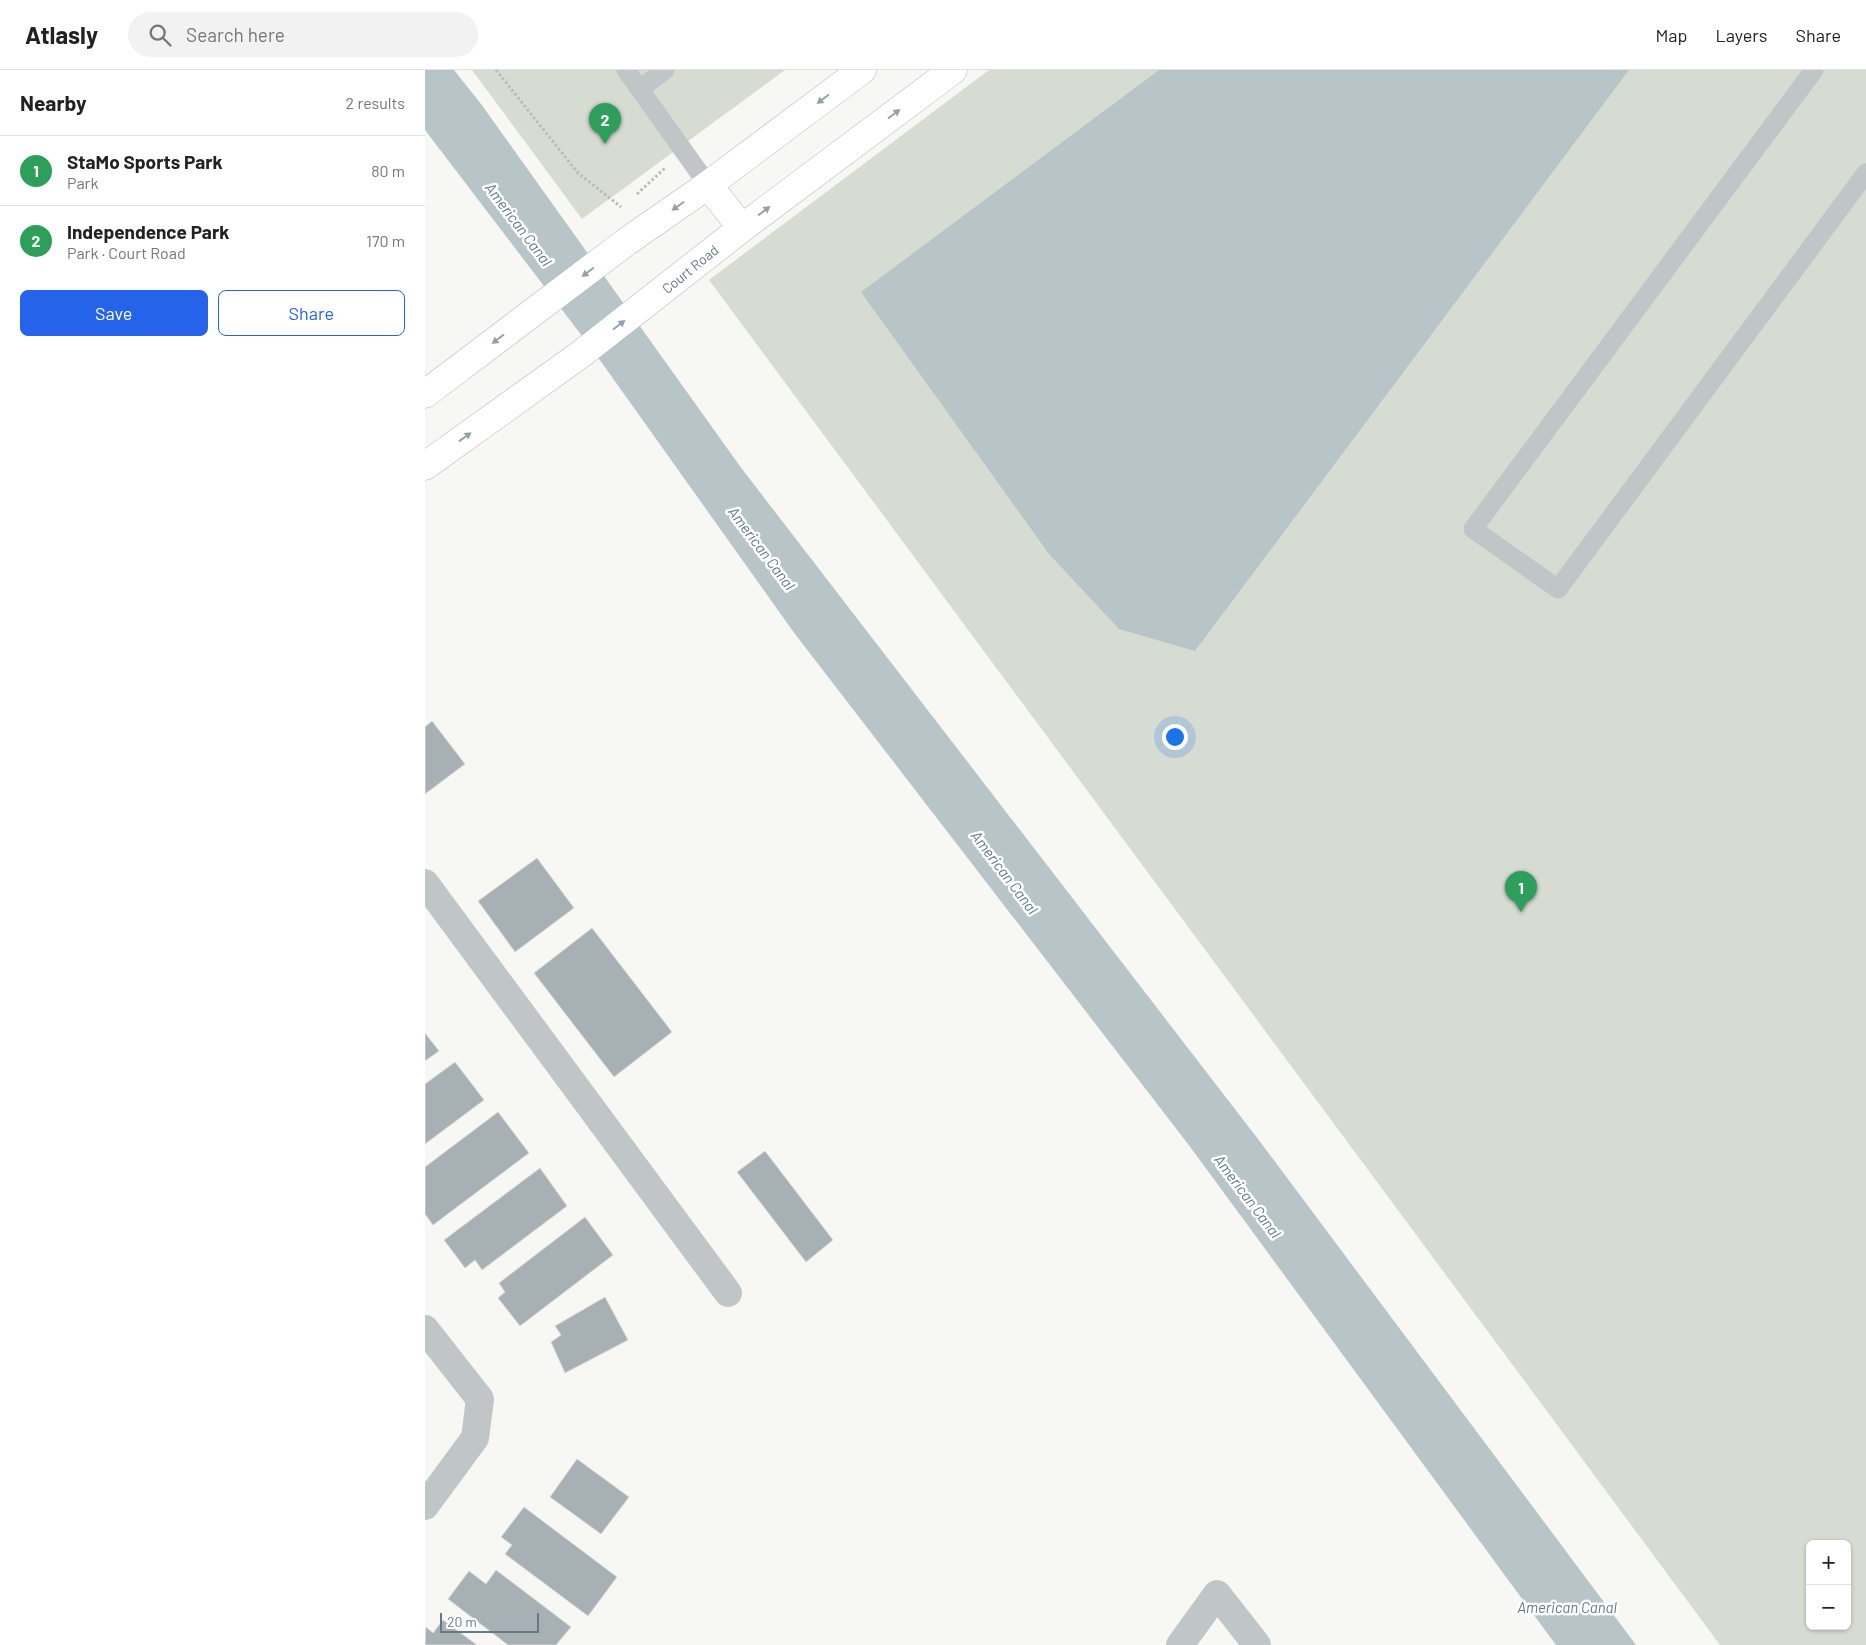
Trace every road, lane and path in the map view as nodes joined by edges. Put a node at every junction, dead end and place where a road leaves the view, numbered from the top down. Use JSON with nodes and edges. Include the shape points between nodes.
{"nodes":[{"id":1,"x":496,"y":70,"type":"edge"},
{"id":2,"x":626,"y":70,"type":"edge"},
{"id":3,"x":665,"y":70,"type":"edge"},
{"id":4,"x":862,"y":70,"type":"edge"},
{"id":5,"x":953,"y":70,"type":"edge"},
{"id":6,"x":1814,"y":70,"type":"edge"},
{"id":7,"x":640,"y":89,"type":"junction"},
{"id":8,"x":684,"y":150,"type":"junction"},
{"id":9,"x":1866,"y":173,"type":"edge"},
{"id":10,"x":708,"y":185,"type":"junction"},
{"id":11,"x":636,"y":195,"type":"dead end"},
{"id":12,"x":622,"y":208,"type":"dead end"},
{"id":13,"x":742,"y":228,"type":"junction"},
{"id":14,"x":425,"y":394,"type":"edge"},
{"id":15,"x":425,"y":466,"type":"edge"},
{"id":16,"x":425,"y":883,"type":"edge"},
{"id":17,"x":728,"y":1293,"type":"dead end"},
{"id":18,"x":425,"y":1330,"type":"edge"},
{"id":19,"x":425,"y":1506,"type":"edge"},
{"id":20,"x":1180,"y":1645,"type":"edge"},
{"id":21,"x":1257,"y":1645,"type":"edge"}],
"edges":[{"from":1,"to":12,"type":"path","via":[[578,173]]},
{"from":2,"to":7,"type":"lane"},
{"from":3,"to":7,"type":"lane"},
{"from":4,"to":10,"type":"main road","one_way":true},
{"from":13,"to":5,"type":"main road","name":"Court Road","one_way":true},
{"from":6,"to":9,"type":"lane","via":[[1473,529],[1558,590]]},
{"from":7,"to":8,"type":"lane"},
{"from":8,"to":10,"type":"lane"},
{"from":8,"to":11,"type":"path"},
{"from":10,"to":13,"type":"main road"},
{"from":10,"to":14,"type":"main road","one_way":true,"via":[[626,242]]},
{"from":15,"to":13,"type":"main road","name":"Court Road","one_way":true,"via":[[581,354]]},
{"from":16,"to":17,"type":"street"},
{"from":18,"to":19,"type":"street","via":[[480,1399],[475,1438]]},
{"from":20,"to":21,"type":"street","via":[[1217,1594]]}]}
